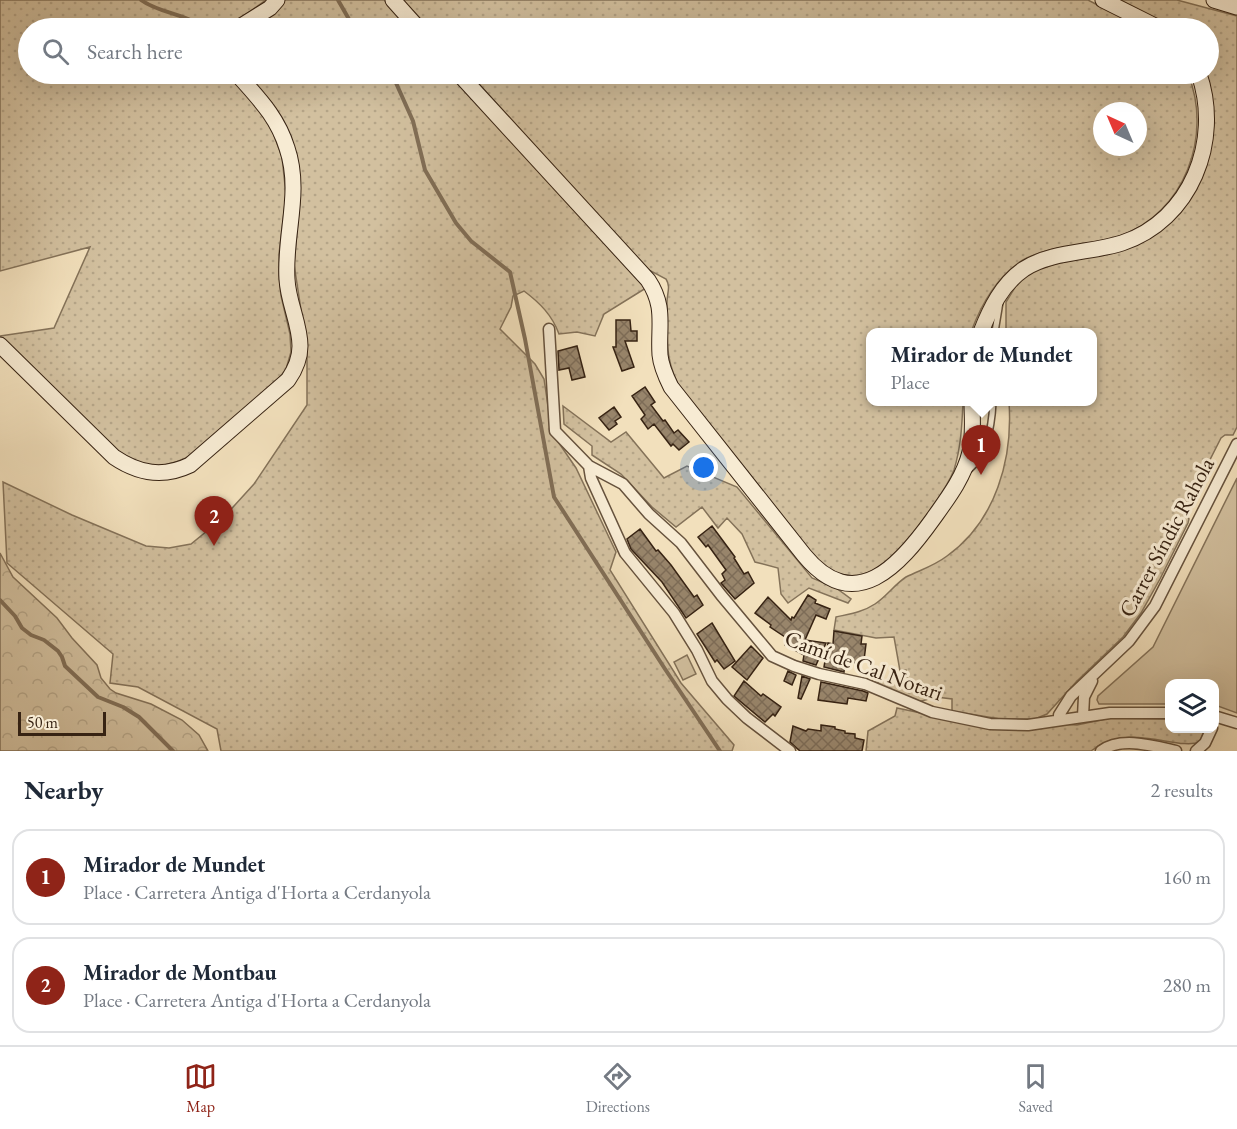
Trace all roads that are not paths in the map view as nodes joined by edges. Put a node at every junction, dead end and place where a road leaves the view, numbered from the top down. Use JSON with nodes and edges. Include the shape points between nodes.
{"nodes":[{"id":1,"x":277,"y":0,"type":"edge"},
{"id":2,"x":393,"y":0,"type":"edge"},
{"id":3,"x":1103,"y":0,"type":"edge"},
{"id":4,"x":1214,"y":0,"type":"edge"},
{"id":5,"x":1237,"y":7,"type":"edge"},
{"id":6,"x":254,"y":18,"type":"edge"},
{"id":7,"x":409,"y":18,"type":"edge"},
{"id":8,"x":1139,"y":18,"type":"edge"},
{"id":9,"x":247,"y":84,"type":"edge"},
{"id":10,"x":468,"y":84,"type":"edge"},
{"id":11,"x":1201,"y":84,"type":"edge"},
{"id":12,"x":1000,"y":293,"type":"junction"},
{"id":13,"x":983,"y":328,"type":"edge"},
{"id":14,"x":996,"y":328,"type":"edge"},
{"id":15,"x":549,"y":329,"type":"dead end"},
{"id":16,"x":0,"y":345,"type":"edge"},
{"id":17,"x":972,"y":406,"type":"edge"},
{"id":18,"x":993,"y":406,"type":"edge"},
{"id":19,"x":1237,"y":444,"type":"edge"},
{"id":20,"x":589,"y":466,"type":"junction"},
{"id":21,"x":962,"y":476,"type":"junction"},
{"id":22,"x":1099,"y":671,"type":"junction"},
{"id":23,"x":1165,"y":713,"type":"edge"},
{"id":24,"x":1083,"y":716,"type":"junction"},
{"id":25,"x":1219,"y":717,"type":"edge"},
{"id":26,"x":1060,"y":720,"type":"junction"},
{"id":27,"x":1237,"y":723,"type":"edge"},
{"id":28,"x":1210,"y":733,"type":"edge"},
{"id":29,"x":790,"y":751,"type":"edge"},
{"id":30,"x":1101,"y":751,"type":"edge"},
{"id":31,"x":1176,"y":751,"type":"edge"},
{"id":32,"x":1196,"y":751,"type":"edge"}],
"edges":[{"from":1,"to":6,"type":"street"},
{"from":2,"to":7,"type":"street"},
{"from":3,"to":8,"type":"street"},
{"from":4,"to":5,"type":"street"},
{"from":9,"to":16,"type":"street","via":[[277,124],[293,176],[287,282],[300,349],[288,380],[190,465],[171,472],[151,473],[136,470],[114,457]]},
{"from":10,"to":21,"type":"street","via":[[648,280],[660,306],[660,355],[671,387],[816,569],[849,583],[885,573],[914,546]]},
{"from":11,"to":12,"type":"street","via":[[1205,101],[1203,147],[1194,180],[1171,213],[1153,228],[1122,243],[1031,265]]},
{"from":12,"to":13,"type":"street"},
{"from":12,"to":14,"type":"lane"},
{"from":15,"to":20,"type":"street","name":"Camí de Cal Notari","via":[[555,432]]},
{"from":17,"to":21,"type":"street","via":[[970,452]]},
{"from":18,"to":21,"type":"lane","via":[[983,451]]},
{"from":19,"to":22,"type":"street","name":"Carrer Síndic Rahola","via":[[1155,606],[1130,641]]},
{"from":20,"to":26,"type":"street","name":"Camí de Cal Notari","via":[[623,484],[681,543],[772,656],[783,662],[865,684],[932,712],[968,720],[1028,725]]},
{"from":20,"to":29,"type":"street","name":"Camí de Cal Notari","via":[[625,553],[674,613],[712,681],[747,718]]},
{"from":22,"to":24,"type":"street","name":"Carrer Síndic Rahola","via":[[1084,697]]},
{"from":22,"to":26,"type":"street","name":"Carrer Síndic Rahola","via":[[1071,696]]},
{"from":23,"to":24,"type":"street","name":"Camí de Cal Notari"},
{"from":24,"to":26,"type":"street","name":"Camí de Cal Notari"},
{"from":25,"to":27,"type":"street"},
{"from":28,"to":32,"type":"street"},
{"from":30,"to":31,"type":"street","via":[[1126,743]]}]}
